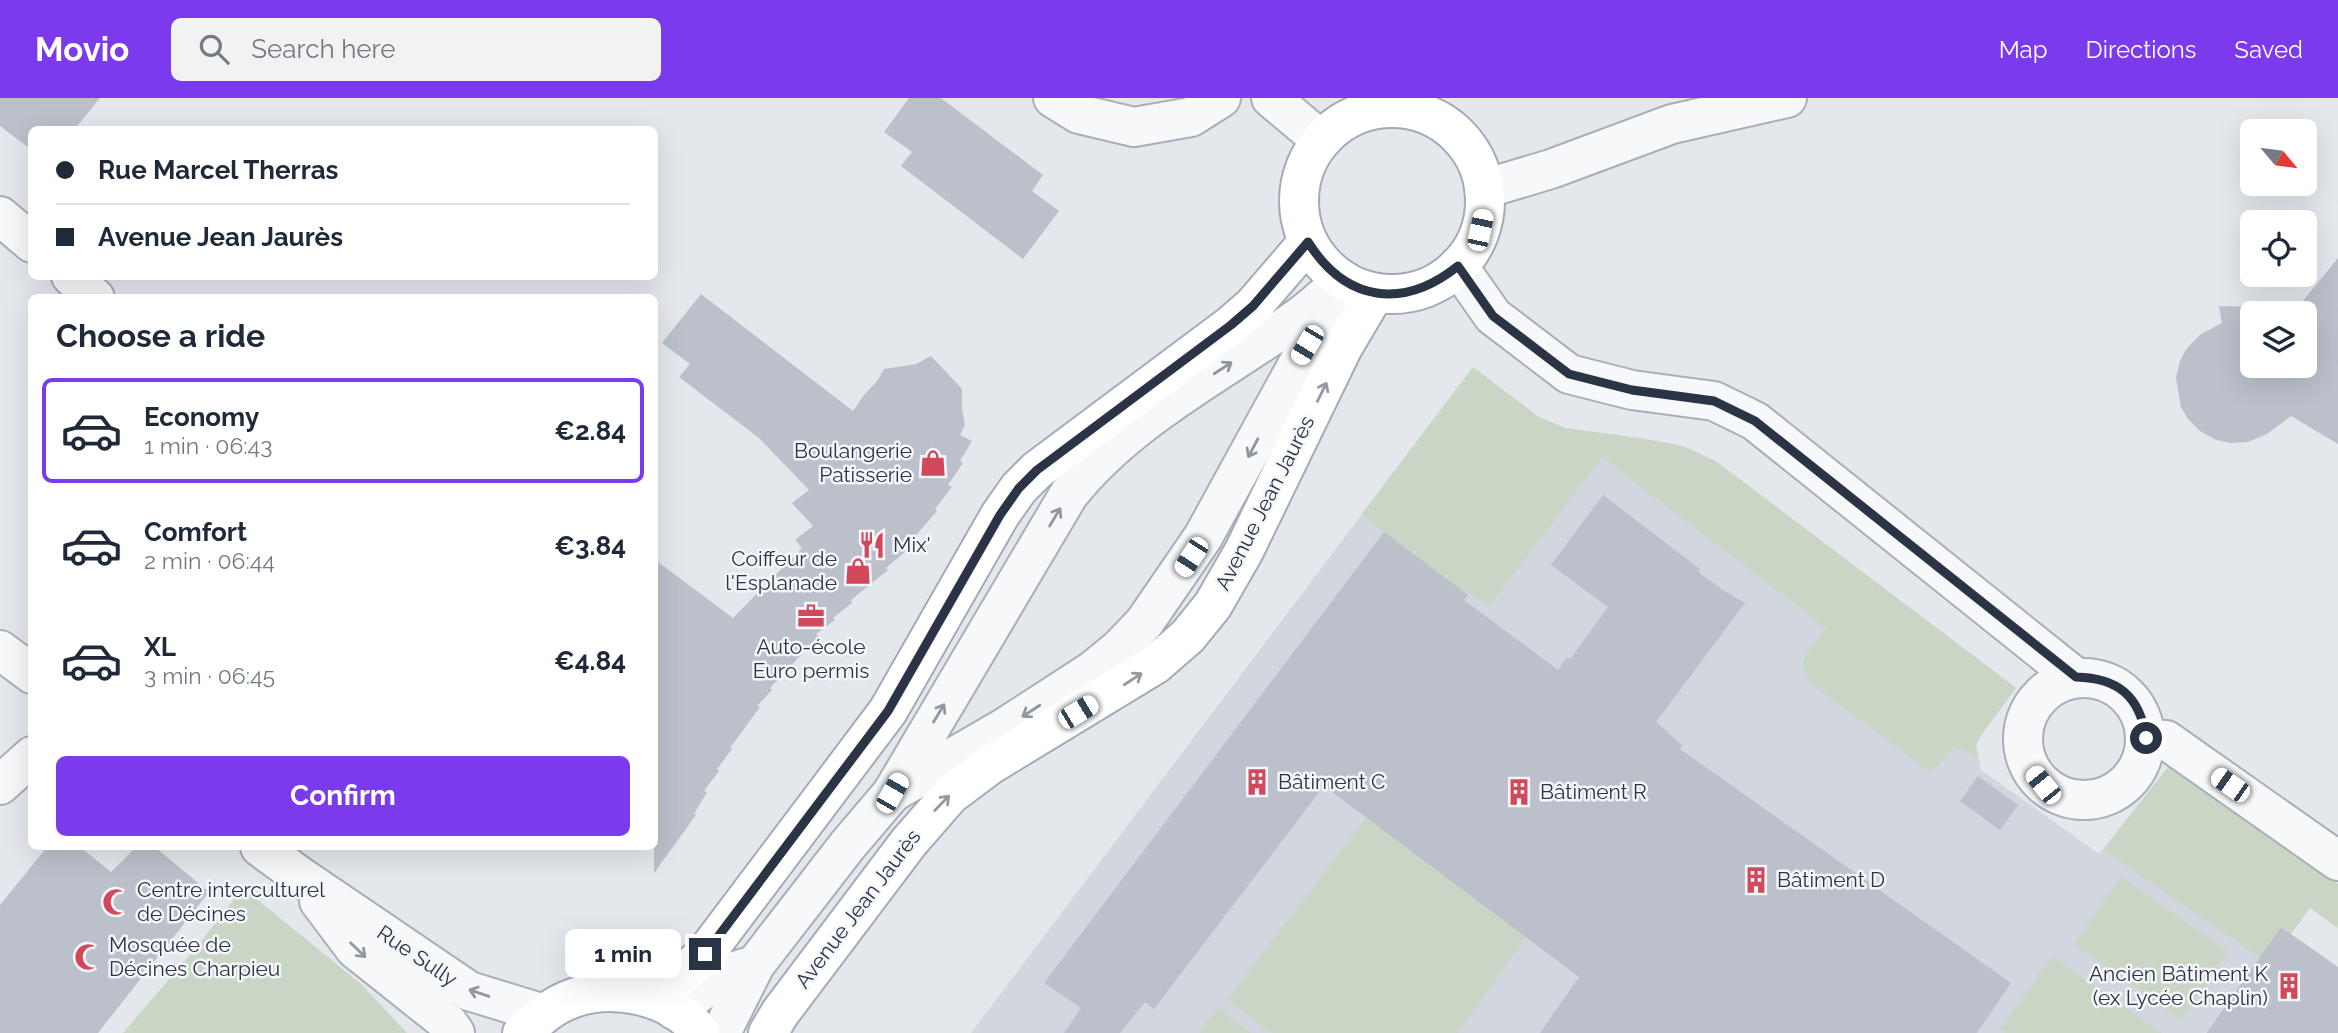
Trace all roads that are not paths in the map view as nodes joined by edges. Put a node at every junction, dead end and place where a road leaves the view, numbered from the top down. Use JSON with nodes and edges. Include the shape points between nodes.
{"nodes":[{"id":1,"x":1053,"y":98,"type":"edge"},
{"id":2,"x":1221,"y":98,"type":"edge"},
{"id":3,"x":1271,"y":98,"type":"edge"},
{"id":4,"x":1787,"y":98,"type":"edge"},
{"id":5,"x":1375,"y":104,"type":"edge"},
{"id":6,"x":1434,"y":107,"type":"edge"},
{"id":7,"x":1321,"y":140,"type":"junction"},
{"id":8,"x":1484,"y":188,"type":"junction"},
{"id":9,"x":0,"y":216,"type":"edge"},
{"id":10,"x":28,"y":240,"type":"edge"},
{"id":11,"x":1308,"y":242,"type":"junction"},
{"id":12,"x":1458,"y":266,"type":"junction"},
{"id":13,"x":75,"y":280,"type":"edge"},
{"id":14,"x":1359,"y":286,"type":"junction"},
{"id":15,"x":91,"y":294,"type":"edge"},
{"id":16,"x":0,"y":650,"type":"edge"},
{"id":17,"x":28,"y":671,"type":"edge"},
{"id":18,"x":2076,"y":677,"type":"junction"},
{"id":19,"x":2146,"y":738,"type":"junction"},
{"id":20,"x":28,"y":760,"type":"edge"},
{"id":21,"x":0,"y":785,"type":"edge"},
{"id":22,"x":892,"y":793,"type":"junction"},
{"id":23,"x":264,"y":850,"type":"edge"},
{"id":24,"x":2338,"y":861,"type":"edge"},
{"id":25,"x":301,"y":877,"type":"junction"},
{"id":26,"x":755,"y":965,"type":"junction"},
{"id":27,"x":674,"y":1014,"type":"edge"},
{"id":28,"x":533,"y":1023,"type":"edge"},
{"id":29,"x":455,"y":1033,"type":"edge"},
{"id":30,"x":721,"y":1033,"type":"edge"},
{"id":31,"x":768,"y":1033,"type":"edge"}],
"edges":[{"from":1,"to":2,"type":"street","via":[[1079,114],[1134,127],[1191,117]]},
{"from":3,"to":7,"type":"street"},
{"from":4,"to":8,"type":"street","via":[[1672,124],[1551,169]]},
{"from":5,"to":6,"type":"main road"},
{"from":5,"to":7,"type":"main road"},
{"from":6,"to":8,"type":"main road","via":[[1467,146]]},
{"from":7,"to":11,"type":"main road","via":[[1303,171],[1299,189],[1300,216]]},
{"from":8,"to":12,"type":"main road","via":[[1480,230]]},
{"from":9,"to":10,"type":"street"},
{"from":11,"to":14,"type":"main road","via":[[1319,260]]},
{"from":11,"to":27,"type":"main road","via":[[1231,325],[1019,488],[888,711],[705,954],[679,978]]},
{"from":12,"to":14,"type":"main road","via":[[1420,290],[1398,294]]},
{"from":12,"to":18,"type":"street","via":[[1493,316],[1569,374],[1632,390],[1714,401],[1755,421]]},
{"from":13,"to":15,"type":"street"},
{"from":14,"to":22,"type":"street","one_way":true,"via":[[1203,537],[1144,622],[1092,671]]},
{"from":22,"to":14,"type":"street","one_way":true,"via":[[1069,494],[1090,468],[1190,389],[1300,317]]},
{"from":31,"to":14,"type":"main road","name":"Avenue Jean Jaurès","one_way":true,"via":[[909,842],[950,794],[1145,671],[1188,636],[1213,605],[1343,346]]},
{"from":16,"to":17,"type":"street"},
{"from":18,"to":19,"type":"street","via":[[2116,685],[2132,699],[2143,718]]},
{"from":18,"to":19,"type":"street","via":[[2056,683],[2040,695],[2022,731],[2030,770],[2043,785],[2080,801],[2100,799],[2133,776],[2143,759]]},
{"from":19,"to":24,"type":"street","via":[[2166,740]]},
{"from":20,"to":21,"type":"street"},
{"from":22,"to":26,"type":"street"},
{"from":23,"to":25,"type":"street","name":"Rue Sully"},
{"from":28,"to":25,"type":"street","name":"Rue Sully","one_way":true,"via":[[469,990]]},
{"from":25,"to":29,"type":"street","name":"Rue Sully","one_way":true,"via":[[355,949]]},
{"from":26,"to":27,"type":"street","via":[[728,972]]},
{"from":26,"to":30,"type":"street"},
{"from":27,"to":28,"type":"main road","via":[[621,992],[567,1001]]}]}
